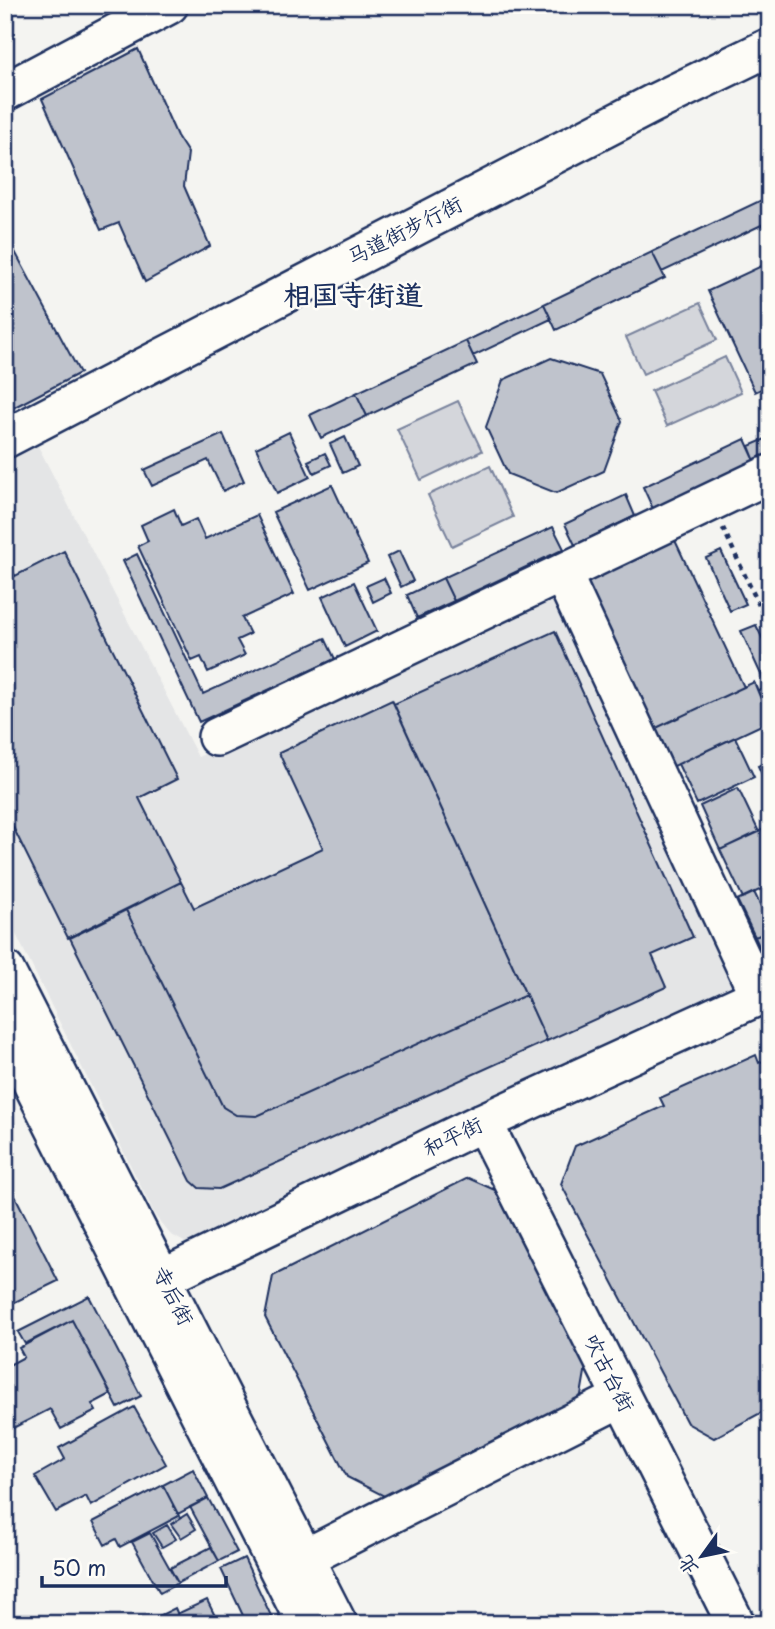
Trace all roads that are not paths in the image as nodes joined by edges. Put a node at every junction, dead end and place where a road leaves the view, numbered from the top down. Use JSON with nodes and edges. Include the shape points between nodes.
{"nodes":[{"id":1,"x":169,"y":5,"type":"edge"},
{"id":2,"x":770,"y":47,"type":"edge"},
{"id":3,"x":5,"y":92,"type":"edge"},
{"id":4,"x":5,"y":439,"type":"edge"},
{"id":5,"x":770,"y":474,"type":"edge"},
{"id":6,"x":562,"y":573,"type":"junction"},
{"id":7,"x":217,"y":737,"type":"dead end"},
{"id":8,"x":5,"y":970,"type":"edge"},
{"id":9,"x":764,"y":994,"type":"edge"},
{"id":10,"x":10,"y":1049,"type":"edge"},
{"id":11,"x":484,"y":1122,"type":"junction"},
{"id":12,"x":151,"y":1284,"type":"junction"},
{"id":13,"x":621,"y":1398,"type":"junction"},
{"id":14,"x":305,"y":1558,"type":"junction"},
{"id":15,"x":306,"y":1624,"type":"edge"},
{"id":16,"x":338,"y":1624,"type":"edge"},
{"id":17,"x":736,"y":1624,"type":"edge"}],
"edges":[{"from":1,"to":3,"type":"street"},
{"from":2,"to":4,"type":"street","name":"马道街步行街"},
{"from":5,"to":6,"type":"street"},
{"from":6,"to":7,"type":"street"},
{"from":6,"to":9,"type":"street"},
{"from":8,"to":12,"type":"street","name":"寺后街"},
{"from":9,"to":11,"type":"street","name":"和平街"},
{"from":10,"to":12,"type":"street","name":"寺后街"},
{"from":11,"to":12,"type":"street","name":"和平街"},
{"from":11,"to":13,"type":"street","name":"吹古台街"},
{"from":12,"to":14,"type":"street","name":"寺后街"},
{"from":12,"to":15,"type":"street","name":"寺后街"},
{"from":13,"to":14,"type":"street"},
{"from":13,"to":17,"type":"street","name":"吹古台街"},
{"from":14,"to":16,"type":"street","name":"寺后街"}]}
